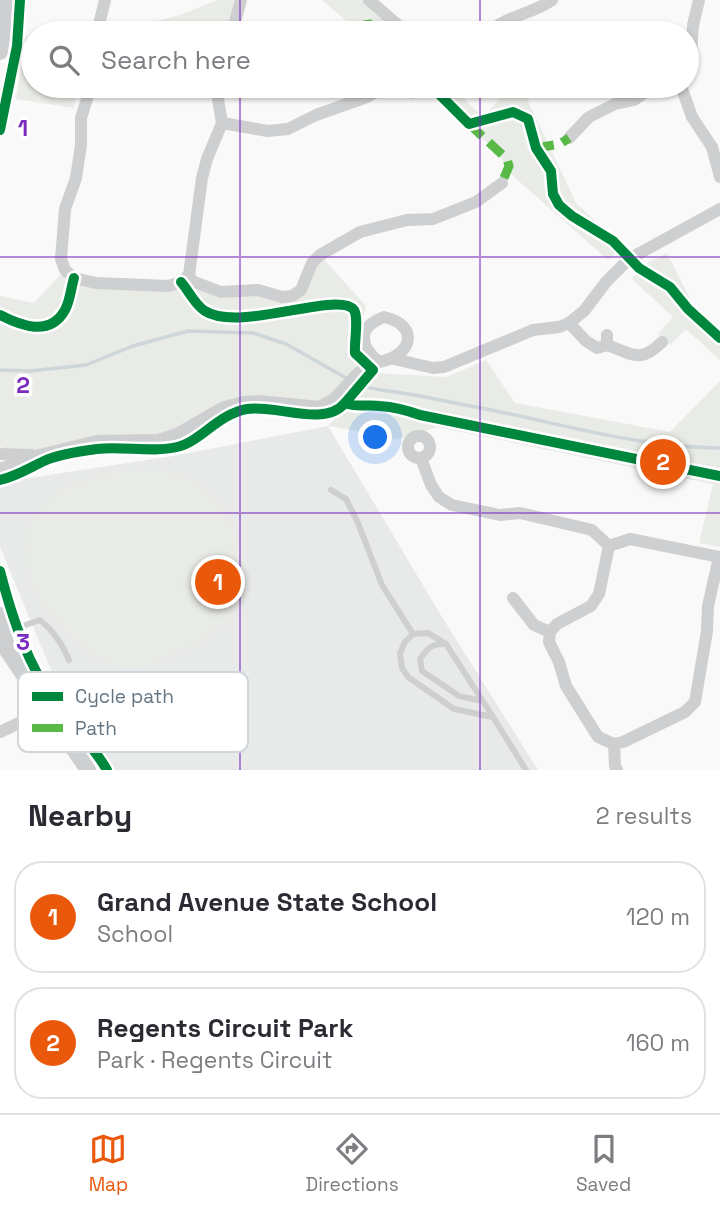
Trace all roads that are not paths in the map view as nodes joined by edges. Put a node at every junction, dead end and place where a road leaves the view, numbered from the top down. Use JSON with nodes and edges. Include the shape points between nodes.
{"nodes":[{"id":1,"x":7,"y":0,"type":"edge"},
{"id":2,"x":105,"y":0,"type":"edge"},
{"id":3,"x":242,"y":0,"type":"edge"},
{"id":4,"x":369,"y":0,"type":"edge"},
{"id":5,"x":552,"y":0,"type":"edge"},
{"id":6,"x":699,"y":0,"type":"edge"},
{"id":7,"x":100,"y":21,"type":"edge"},
{"id":8,"x":236,"y":21,"type":"edge"},
{"id":9,"x":393,"y":21,"type":"edge"},
{"id":10,"x":506,"y":21,"type":"edge"},
{"id":11,"x":694,"y":21,"type":"edge"},
{"id":12,"x":0,"y":52,"type":"edge"},
{"id":13,"x":87,"y":98,"type":"edge"},
{"id":14,"x":218,"y":98,"type":"edge"},
{"id":15,"x":364,"y":98,"type":"edge"},
{"id":16,"x":637,"y":98,"type":"edge"},
{"id":17,"x":685,"y":98,"type":"edge"},
{"id":18,"x":222,"y":123,"type":"junction"},
{"id":19,"x":569,"y":138,"type":"dead end"},
{"id":20,"x":720,"y":177,"type":"edge"},
{"id":21,"x":502,"y":183,"type":"dead end"},
{"id":22,"x":720,"y":209,"type":"edge"},
{"id":23,"x":188,"y":275,"type":"junction"},
{"id":24,"x":569,"y":323,"type":"junction"},
{"id":25,"x":408,"y":338,"type":"junction"},
{"id":26,"x":662,"y":342,"type":"dead end"},
{"id":27,"x":364,"y":345,"type":"junction"},
{"id":28,"x":394,"y":359,"type":"junction"},
{"id":29,"x":379,"y":362,"type":"junction"},
{"id":30,"x":421,"y":364,"type":"junction"},
{"id":31,"x":357,"y":375,"type":"junction"},
{"id":32,"x":0,"y":454,"type":"edge"},
{"id":33,"x":35,"y":456,"type":"junction"},
{"id":34,"x":421,"y":458,"type":"dead end"},
{"id":35,"x":0,"y":469,"type":"edge"},
{"id":36,"x":331,"y":490,"type":"dead end"},
{"id":37,"x":609,"y":546,"type":"junction"},
{"id":38,"x":720,"y":557,"type":"edge"},
{"id":39,"x":513,"y":598,"type":"dead end"},
{"id":40,"x":0,"y":615,"type":"edge"},
{"id":41,"x":550,"y":632,"type":"junction"},
{"id":42,"x":413,"y":634,"type":"junction"},
{"id":43,"x":3,"y":636,"type":"edge"},
{"id":44,"x":446,"y":644,"type":"junction"},
{"id":45,"x":69,"y":660,"type":"dead end"},
{"id":46,"x":23,"y":672,"type":"edge"},
{"id":47,"x":482,"y":701,"type":"junction"},
{"id":48,"x":493,"y":717,"type":"junction"},
{"id":49,"x":18,"y":723,"type":"edge"},
{"id":50,"x":0,"y":732,"type":"edge"},
{"id":51,"x":614,"y":744,"type":"junction"},
{"id":52,"x":76,"y":752,"type":"edge"},
{"id":53,"x":88,"y":770,"type":"edge"},
{"id":54,"x":527,"y":770,"type":"edge"},
{"id":55,"x":617,"y":770,"type":"edge"}],
"edges":[{"from":1,"to":12,"type":"street"},
{"from":2,"to":7,"type":"street"},
{"from":3,"to":8,"type":"street"},
{"from":4,"to":9,"type":"street"},
{"from":5,"to":10,"type":"street"},
{"from":6,"to":11,"type":"street"},
{"from":13,"to":23,"type":"street","via":[[75,178],[65,209],[61,259],[65,270],[74,278],[96,283],[157,286],[181,282]]},
{"from":14,"to":18,"type":"street"},
{"from":15,"to":18,"type":"street","via":[[288,128],[268,131]]},
{"from":16,"to":19,"type":"street","via":[[589,117]]},
{"from":17,"to":20,"type":"street","via":[[712,147]]},
{"from":18,"to":23,"type":"street","via":[[206,159]]},
{"from":21,"to":23,"type":"street","via":[[476,202],[433,219],[407,220],[360,232],[320,255],[301,290],[292,296],[258,290],[221,292],[192,281]]},
{"from":22,"to":24,"type":"street","via":[[629,258]]},
{"from":24,"to":26,"type":"street","via":[[597,348],[607,340],[640,356],[650,355]]},
{"from":24,"to":30,"type":"street","via":[[533,330],[444,367]]},
{"from":25,"to":27,"type":"street","via":[[404,326],[384,317],[371,322],[364,332]]},
{"from":25,"to":28,"type":"street","via":[[404,352]]},
{"from":25,"to":30,"type":"street"},
{"from":27,"to":29,"type":"street"},
{"from":27,"to":31,"type":"street"},
{"from":28,"to":29,"type":"street"},
{"from":28,"to":30,"type":"street"},
{"from":29,"to":31,"type":"street"},
{"from":31,"to":33,"type":"street","via":[[319,407],[259,401],[224,407],[158,440],[97,441]]},
{"from":32,"to":33,"type":"street"},
{"from":33,"to":35,"type":"street"},
{"from":34,"to":37,"type":"street","via":[[431,485],[452,505],[500,515],[520,513],[592,530]]},
{"from":36,"to":42,"type":"lane","via":[[346,499],[382,585]]},
{"from":37,"to":38,"type":"street","via":[[630,539]]},
{"from":37,"to":41,"type":"street","via":[[599,594],[591,606]]},
{"from":38,"to":51,"type":"street","via":[[708,606],[695,702],[685,712]]},
{"from":39,"to":41,"type":"street","via":[[534,625]]},
{"from":40,"to":43,"type":"street"},
{"from":41,"to":51,"type":"street","via":[[549,642],[566,686],[598,737]]},
{"from":42,"to":44,"type":"lane","via":[[428,633]]},
{"from":42,"to":48,"type":"lane","via":[[400,653],[408,677],[454,709]]},
{"from":43,"to":45,"type":"lane","via":[[40,620],[52,629]]},
{"from":43,"to":46,"type":"street"},
{"from":44,"to":47,"type":"lane"},
{"from":44,"to":47,"type":"lane","via":[[435,643],[427,649],[420,659],[422,671],[459,696]]},
{"from":47,"to":48,"type":"lane"},
{"from":48,"to":54,"type":"lane"},
{"from":49,"to":50,"type":"street"},
{"from":51,"to":55,"type":"street"},
{"from":52,"to":53,"type":"street"}]}
